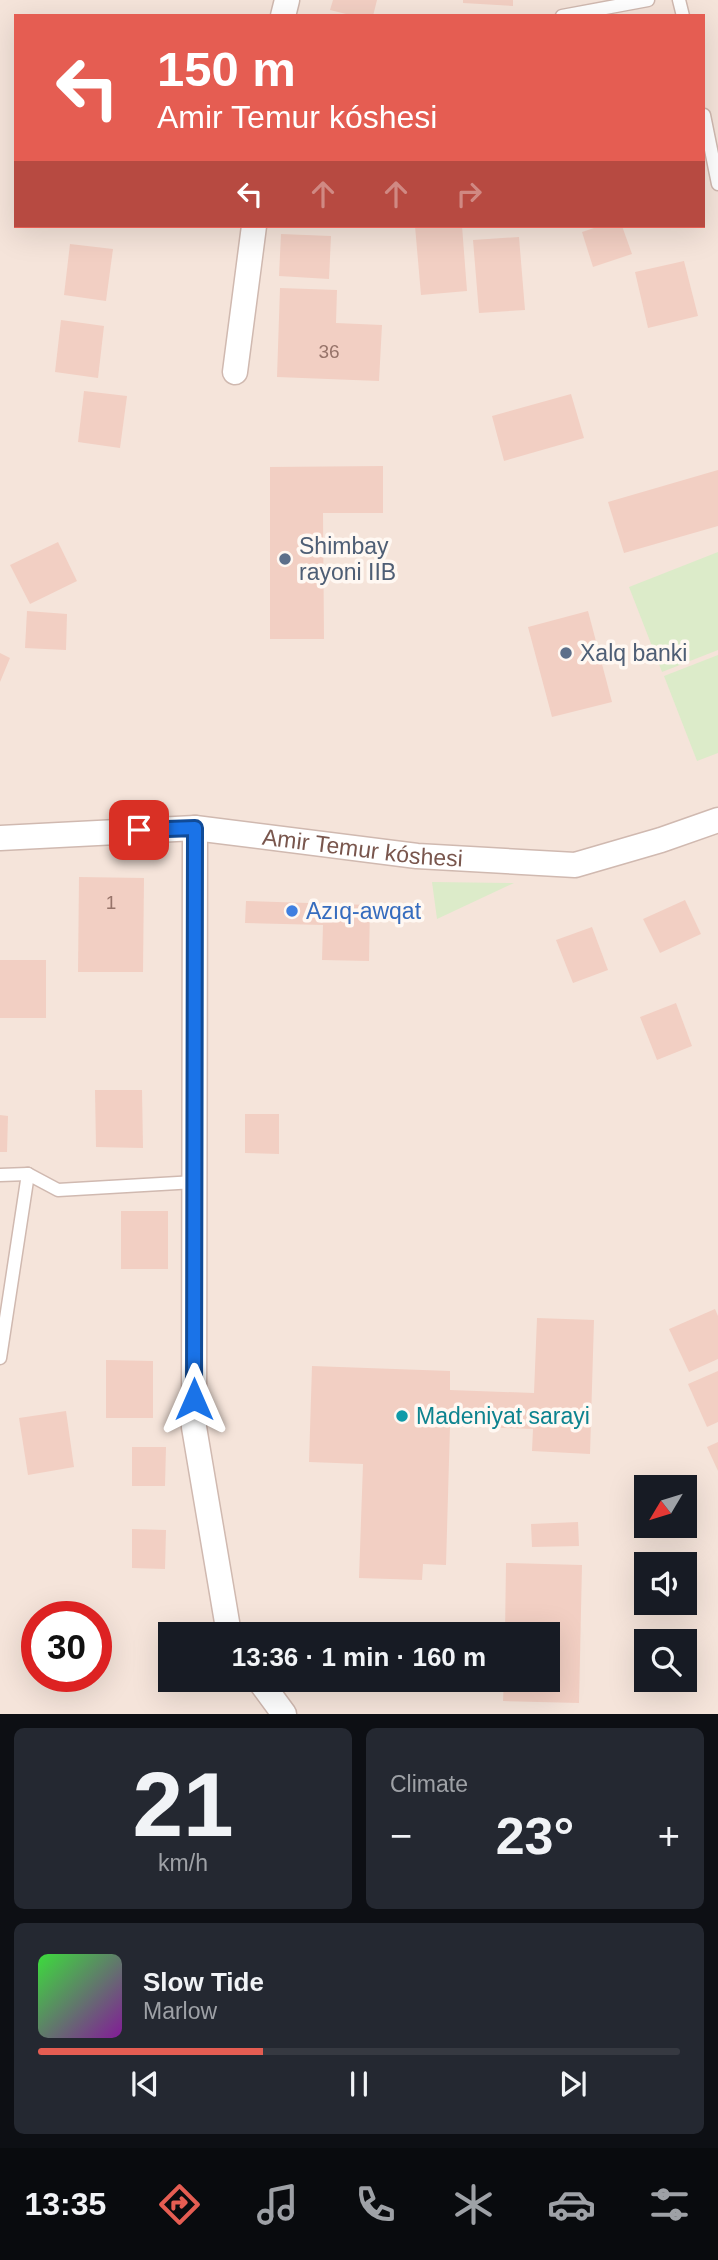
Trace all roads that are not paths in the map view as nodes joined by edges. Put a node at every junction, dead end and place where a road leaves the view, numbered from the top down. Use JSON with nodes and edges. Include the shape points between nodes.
{"nodes":[{"id":1,"x":648,"y":0,"type":"edge"},
{"id":2,"x":573,"y":14,"type":"edge"},
{"id":3,"x":705,"y":120,"type":"edge"},
{"id":4,"x":718,"y":184,"type":"edge"},
{"id":5,"x":254,"y":228,"type":"edge"},
{"id":6,"x":235,"y":372,"type":"dead end"},
{"id":7,"x":718,"y":820,"type":"edge"},
{"id":8,"x":195,"y":828,"type":"junction"},
{"id":9,"x":0,"y":838,"type":"edge"},
{"id":10,"x":28,"y":1174,"type":"junction"},
{"id":11,"x":0,"y":1175,"type":"edge"},
{"id":12,"x":195,"y":1182,"type":"junction"},
{"id":13,"x":0,"y":1358,"type":"edge"},
{"id":14,"x":227,"y":1622,"type":"edge"},
{"id":15,"x":268,"y":1692,"type":"edge"},
{"id":16,"x":284,"y":1714,"type":"edge"}],
"edges":[{"from":1,"to":2,"type":"lane"},
{"from":3,"to":4,"type":"lane"},
{"from":5,"to":6,"type":"street"},
{"from":7,"to":8,"type":"street","name":"Amir Temur kóshesi","via":[[575,865],[417,856]]},
{"from":8,"to":9,"type":"street","name":"Amir Temur kóshesi"},
{"from":8,"to":12,"type":"street"},
{"from":10,"to":11,"type":"lane"},
{"from":10,"to":12,"type":"lane","via":[[58,1190]]},
{"from":10,"to":13,"type":"lane"},
{"from":12,"to":14,"type":"street","via":[[194,1427]]},
{"from":15,"to":16,"type":"street"}]}
